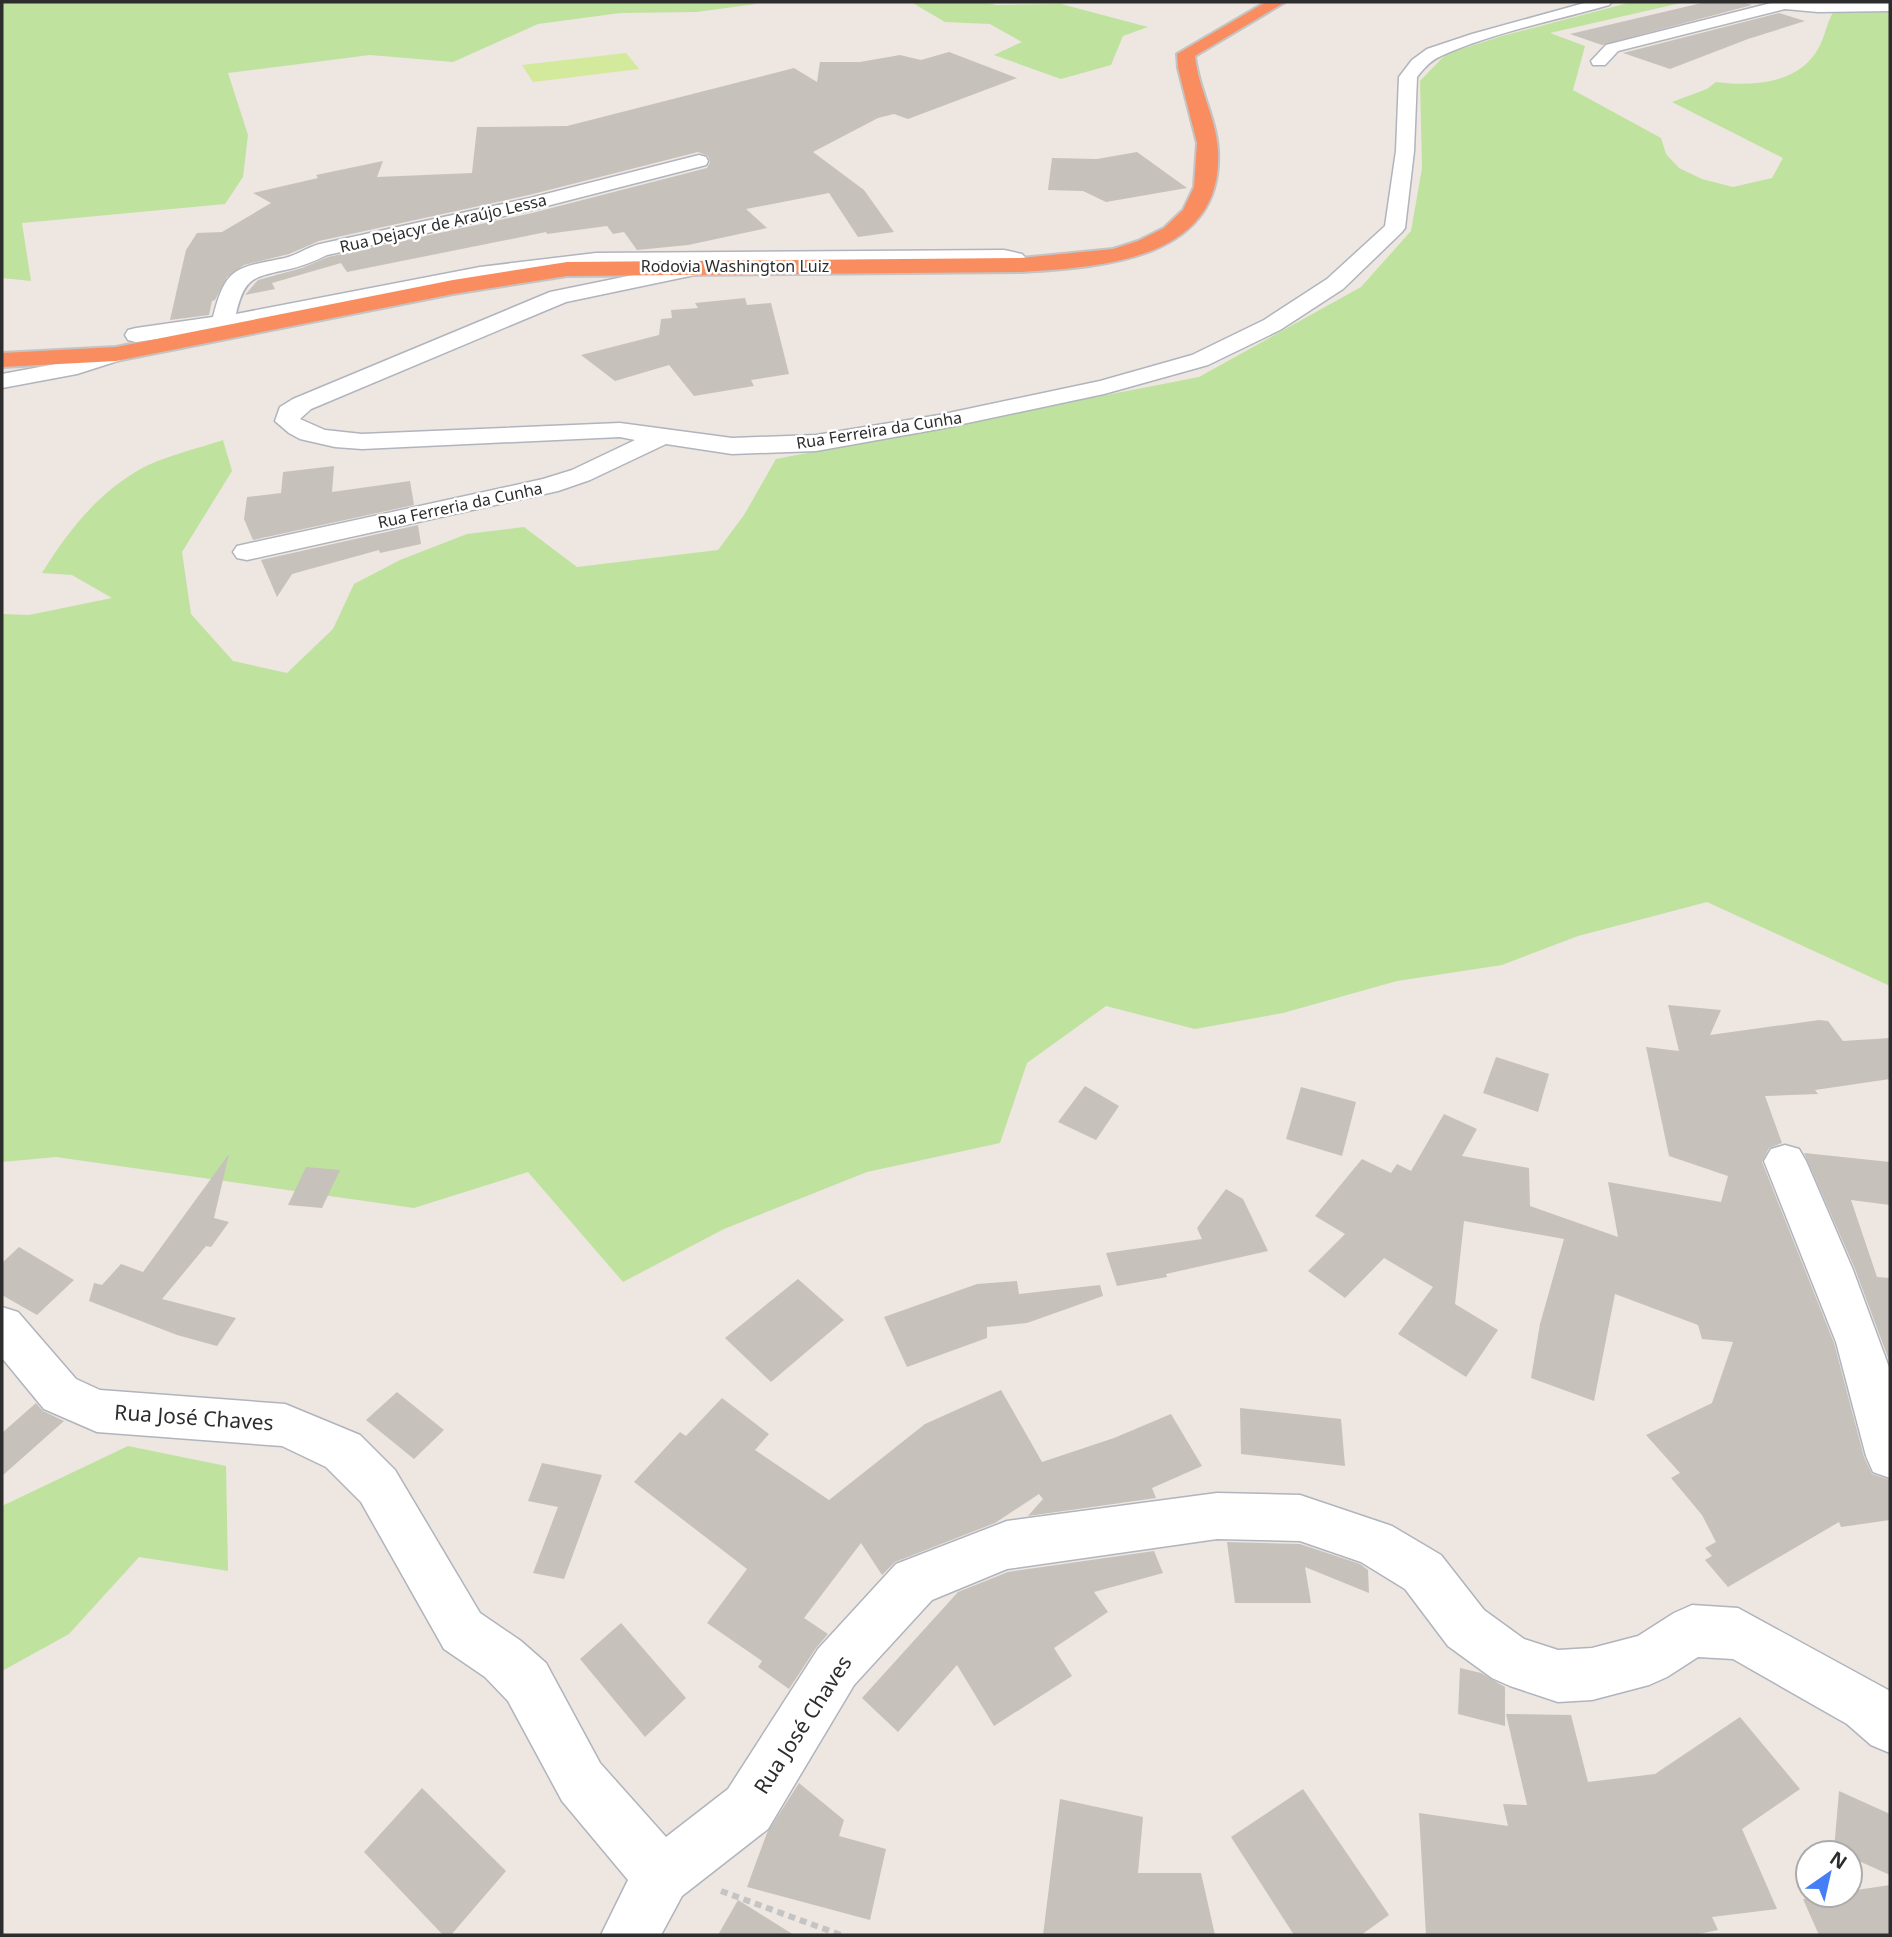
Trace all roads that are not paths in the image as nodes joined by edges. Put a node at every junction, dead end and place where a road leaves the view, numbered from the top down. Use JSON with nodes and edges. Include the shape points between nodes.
{"nodes":[{"id":1,"x":1277,"y":2,"type":"edge"},
{"id":2,"x":1604,"y":2,"type":"edge"},
{"id":3,"x":1813,"y":2,"type":"edge"},
{"id":4,"x":1785,"y":4,"type":"junction"},
{"id":5,"x":1890,"y":6,"type":"edge"},
{"id":6,"x":1599,"y":61,"type":"dead end"},
{"id":7,"x":699,"y":161,"type":"dead end"},
{"id":8,"x":860,"y":262,"type":"junction"},
{"id":9,"x":1021,"y":265,"type":"joint"},
{"id":10,"x":710,"y":266,"type":"junction"},
{"id":11,"x":292,"y":315,"type":"junction"},
{"id":12,"x":223,"y":323,"type":"junction"},
{"id":13,"x":136,"y":335,"type":"dead end"},
{"id":14,"x":116,"y":354,"type":"junction"},
{"id":15,"x":2,"y":360,"type":"edge"},
{"id":16,"x":2,"y":382,"type":"edge"},
{"id":17,"x":666,"y":435,"type":"junction"},
{"id":18,"x":247,"y":552,"type":"dead end"},
{"id":19,"x":1785,"y":1161,"type":"dead end"},
{"id":20,"x":2,"y":1326,"type":"edge"},
{"id":21,"x":1890,"y":1456,"type":"edge"},
{"id":22,"x":1890,"y":1726,"type":"edge"},
{"id":23,"x":662,"y":1876,"type":"junction"},
{"id":24,"x":630,"y":1935,"type":"edge"}],
"edges":[{"from":1,"to":9,"type":"highway","via":[[1186,54],[1208,151],[1201,202],[1187,221],[1165,237],[1111,256]]},
{"from":2,"to":17,"type":"street","name":"Rua Ferreira da Cunha","via":[[1478,37],[1433,53],[1418,64],[1408,77],[1395,228],[1335,284],[1272,325],[1200,360],[1066,395],[816,443],[732,446]]},
{"from":3,"to":4,"type":"street"},
{"from":4,"to":5,"type":"street"},
{"from":4,"to":6,"type":"street","via":[[1612,48]]},
{"from":7,"to":12,"type":"street","name":"Rua Dejacyr de Araújo Lessa","via":[[251,270],[238,276]]},
{"from":8,"to":9,"type":"street","via":[[1015,257]]},
{"from":8,"to":10,"type":"highway","name":"Rodovia Washington Luiz"},
{"from":8,"to":11,"type":"street","via":[[553,262],[505,268]]},
{"from":10,"to":11,"type":"highway","name":"Rodovia Washington Luiz","via":[[524,274]]},
{"from":10,"to":17,"type":"street","name":"Rua Ferreira da Cunha","via":[[558,297],[302,404],[286,416],[303,432],[357,441],[620,430]]},
{"from":11,"to":12,"type":"street"},
{"from":11,"to":14,"type":"highway","name":"Rodovia Washington Luiz"},
{"from":12,"to":13,"type":"street"},
{"from":14,"to":15,"type":"highway","name":"Rodovia Washington Luiz"},
{"from":14,"to":16,"type":"street"},
{"from":17,"to":18,"type":"street","name":"Rua Ferreria da Cunha","via":[[549,485]]},
{"from":19,"to":21,"type":"street","via":[[1852,1316],[1878,1397]]},
{"from":20,"to":23,"type":"street","name":"Rua José Chaves","via":[[60,1394],[97,1411],[285,1425],[343,1451],[378,1486],[462,1631],[527,1682],[581,1782]]},
{"from":22,"to":23,"type":"street","name":"Rua José Chaves","via":[[1866,1705],[1738,1634],[1692,1631],[1649,1659],[1591,1674],[1558,1676],[1510,1660],[1466,1628],[1423,1572],[1374,1543],[1300,1518],[1217,1516],[1007,1545],[914,1582],[836,1667],[748,1809]]},
{"from":23,"to":24,"type":"street"}]}
